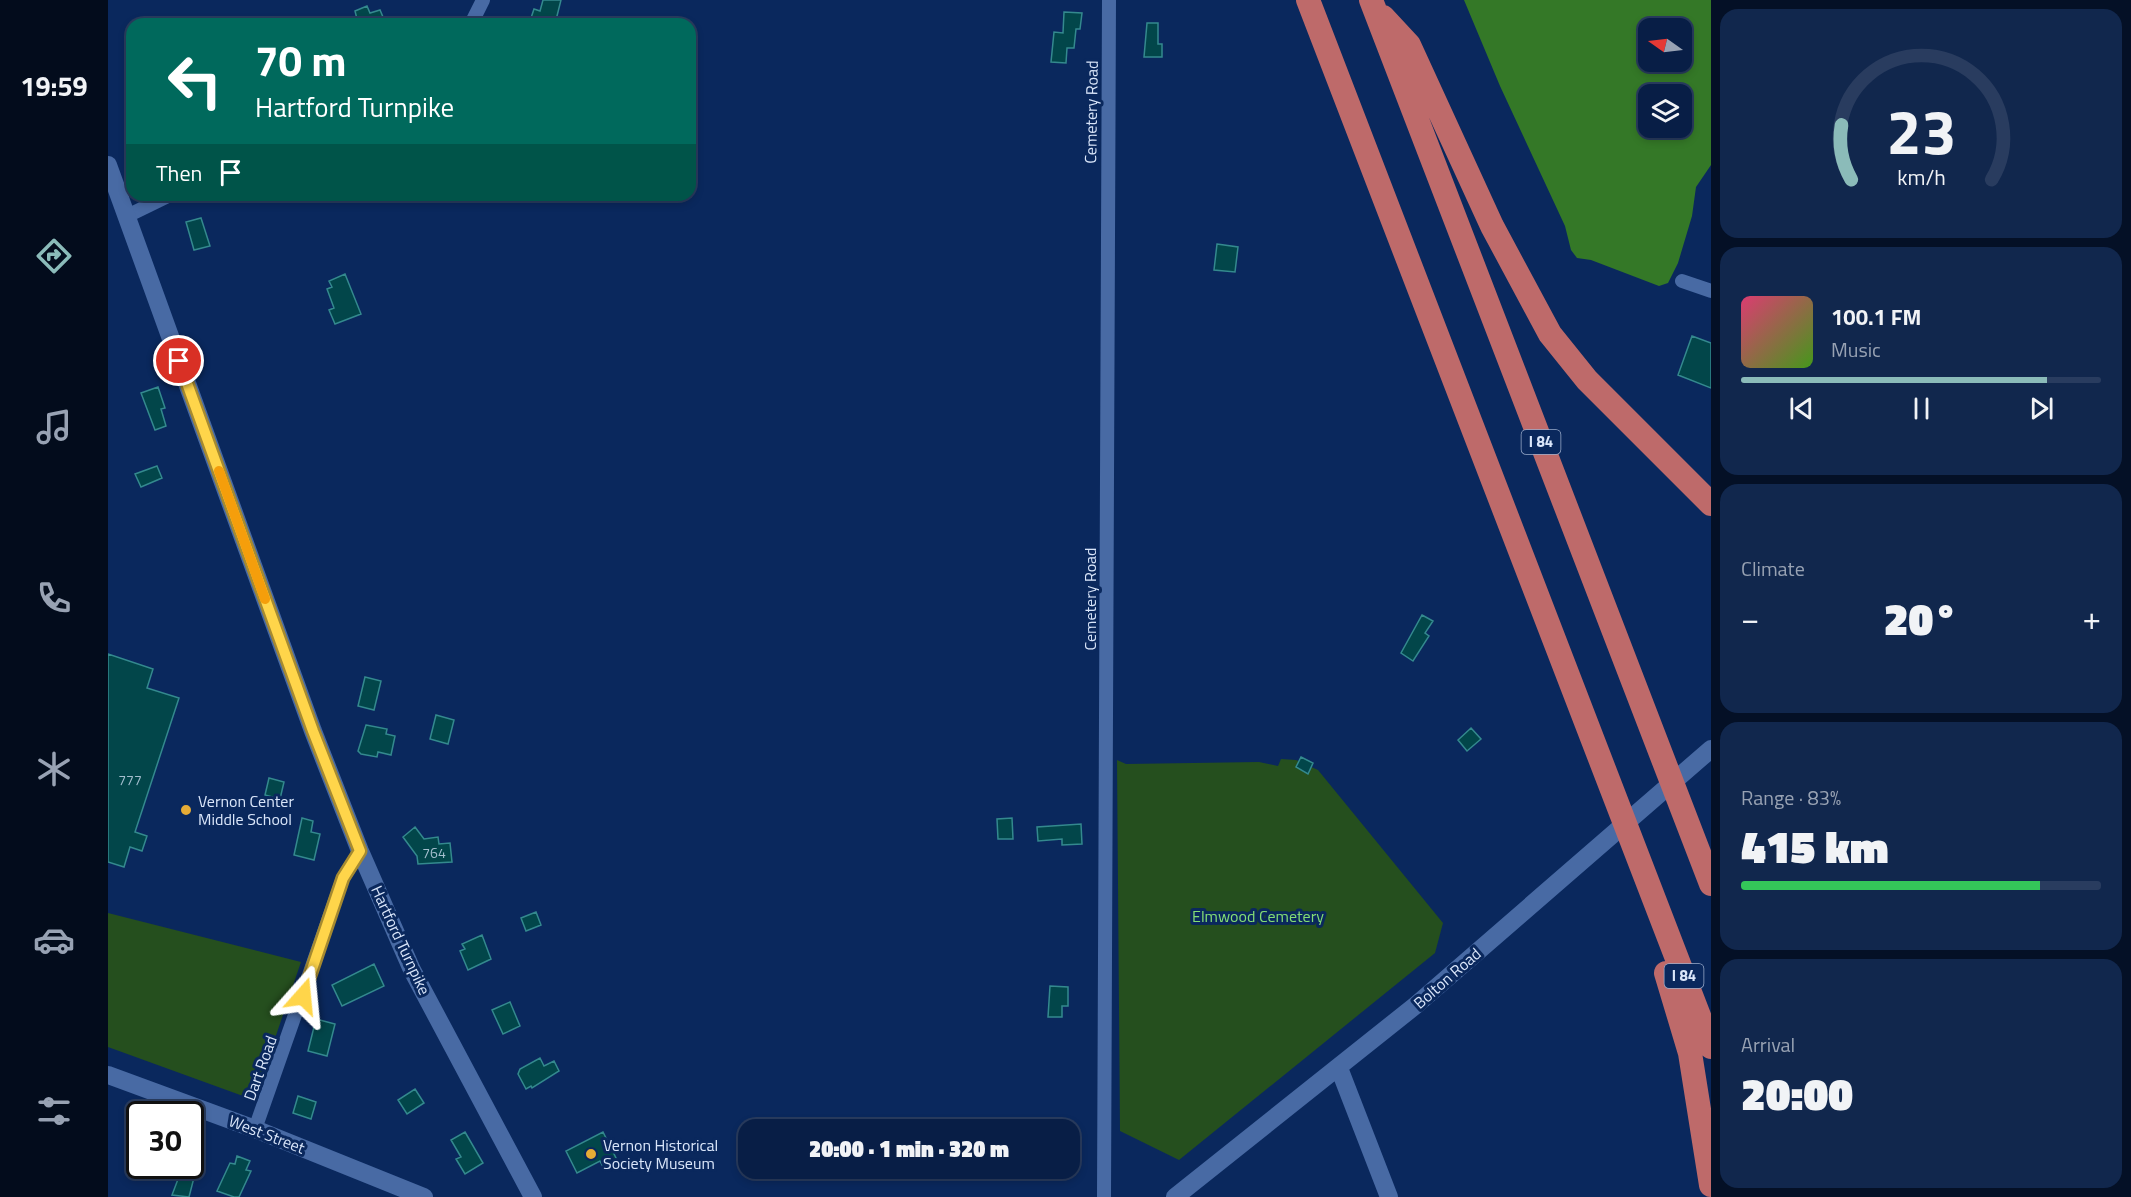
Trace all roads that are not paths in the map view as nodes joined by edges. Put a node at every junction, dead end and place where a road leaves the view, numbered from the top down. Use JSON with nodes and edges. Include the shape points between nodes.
{"nodes":[{"id":1,"x":483,"y":0,"type":"edge"},
{"id":2,"x":1109,"y":0,"type":"edge"},
{"id":3,"x":1308,"y":0,"type":"edge"},
{"id":4,"x":1372,"y":3,"type":"edge"},
{"id":5,"x":474,"y":18,"type":"edge"},
{"id":6,"x":108,"y":165,"type":"edge"},
{"id":7,"x":158,"y":201,"type":"edge"},
{"id":8,"x":127,"y":216,"type":"junction"},
{"id":9,"x":1682,"y":281,"type":"dead end"},
{"id":10,"x":1711,"y":291,"type":"edge"},
{"id":11,"x":1711,"y":504,"type":"edge"},
{"id":12,"x":1711,"y":749,"type":"edge"},
{"id":13,"x":360,"y":851,"type":"junction"},
{"id":14,"x":1711,"y":884,"type":"edge"},
{"id":15,"x":1657,"y":906,"type":"junction"},
{"id":16,"x":1711,"y":1047,"type":"edge"},
{"id":17,"x":1339,"y":1068,"type":"junction"},
{"id":18,"x":108,"y":1075,"type":"edge"},
{"id":19,"x":255,"y":1129,"type":"junction"},
{"id":20,"x":1711,"y":1185,"type":"edge"},
{"id":21,"x":424,"y":1197,"type":"edge"},
{"id":22,"x":533,"y":1197,"type":"edge"},
{"id":23,"x":1104,"y":1197,"type":"edge"},
{"id":24,"x":1175,"y":1197,"type":"edge"},
{"id":25,"x":1389,"y":1197,"type":"edge"}],
"edges":[{"from":1,"to":5,"type":"street"},
{"from":2,"to":23,"type":"street","name":"Cemetery Road"},
{"from":3,"to":15,"type":"highway","number":"I 84"},
{"from":4,"to":11,"type":"highway","via":[[1408,45],[1492,226],[1550,334],[1580,373]]},
{"from":4,"to":14,"type":"highway","number":"I 84"},
{"from":6,"to":8,"type":"main road","name":"Hartford Turnpike"},
{"from":7,"to":8,"type":"street"},
{"from":8,"to":13,"type":"main road","name":"Hartford Turnpike"},
{"from":9,"to":10,"type":"street"},
{"from":12,"to":17,"type":"main road","name":"Bolton Road"},
{"from":13,"to":19,"type":"street","name":"Dart Road","via":[[343,878]]},
{"from":13,"to":22,"type":"main road","name":"Hartford Turnpike","via":[[412,970]]},
{"from":15,"to":16,"type":"highway","number":"I 84"},
{"from":15,"to":20,"type":"highway","via":[[1661,956],[1690,1053]]},
{"from":17,"to":24,"type":"main road","name":"Bolton Road"},
{"from":17,"to":25,"type":"main road"},
{"from":18,"to":19,"type":"main road","name":"West Street"},
{"from":19,"to":21,"type":"main road","name":"West Street"}]}
